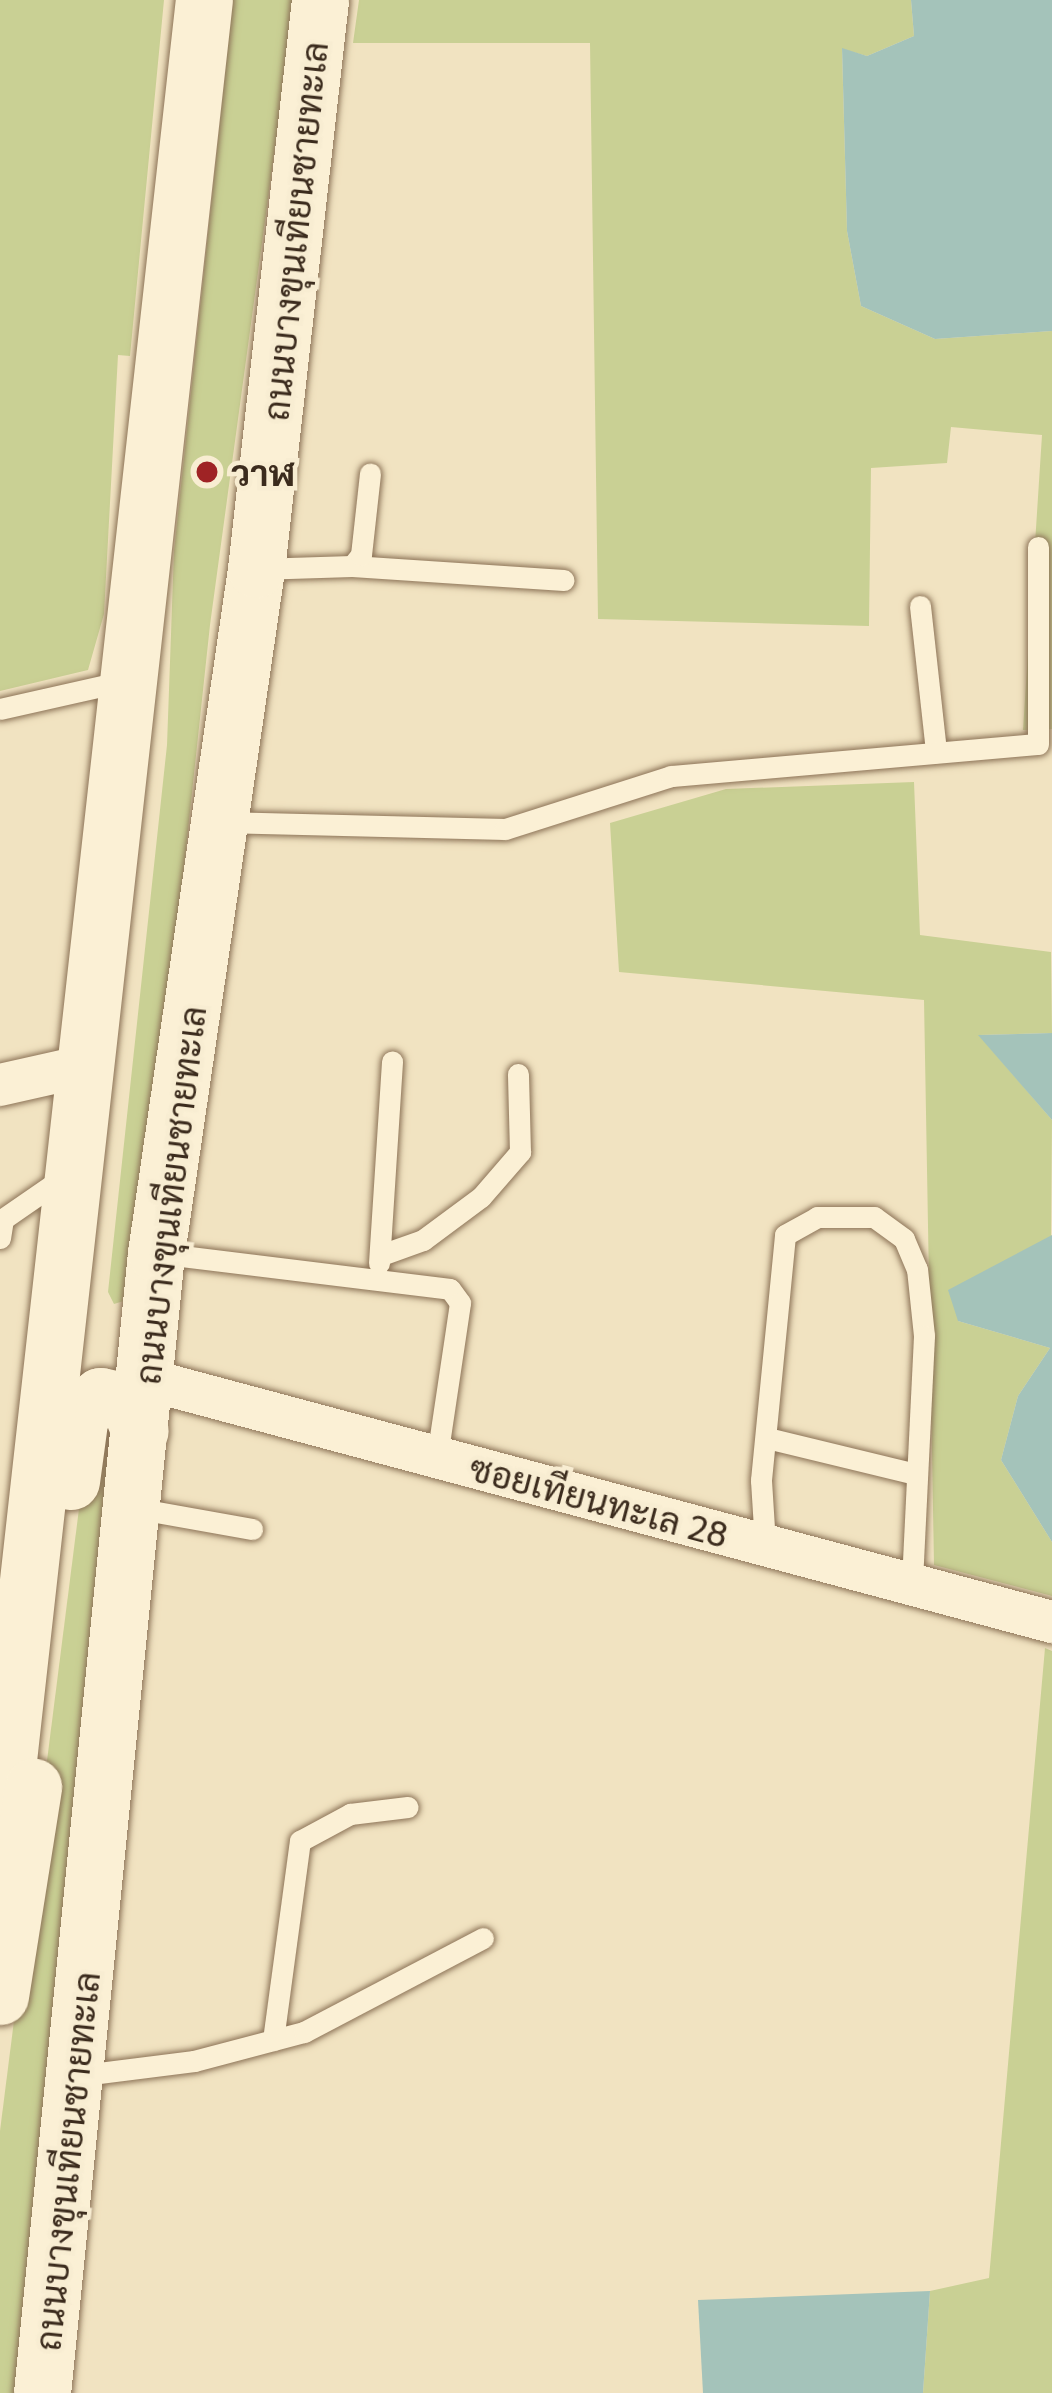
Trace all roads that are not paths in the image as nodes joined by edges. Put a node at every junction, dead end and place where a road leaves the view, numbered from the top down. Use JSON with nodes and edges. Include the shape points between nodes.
{"nodes":[{"id":1,"x":204,"y":0,"type":"edge"},
{"id":2,"x":320,"y":0,"type":"edge"},
{"id":3,"x":370,"y":472,"type":"dead end"},
{"id":4,"x":1038,"y":548,"type":"dead end"},
{"id":5,"x":143,"y":566,"type":"junction"},
{"id":6,"x":352,"y":566,"type":"junction"},
{"id":7,"x":256,"y":569,"type":"junction"},
{"id":8,"x":564,"y":580,"type":"dead end"},
{"id":9,"x":920,"y":606,"type":"dead end"},
{"id":10,"x":131,"y":680,"type":"junction"},
{"id":11,"x":0,"y":710,"type":"edge"},
{"id":12,"x":1045,"y":744,"type":"edge"},
{"id":13,"x":936,"y":752,"type":"junction"},
{"id":14,"x":220,"y":822,"type":"junction"},
{"id":15,"x":392,"y":1061,"type":"dead end"},
{"id":16,"x":89,"y":1066,"type":"junction"},
{"id":17,"x":518,"y":1074,"type":"dead end"},
{"id":18,"x":0,"y":1085,"type":"edge"},
{"id":19,"x":76,"y":1171,"type":"junction"},
{"id":20,"x":0,"y":1238,"type":"edge"},
{"id":21,"x":155,"y":1263,"type":"junction"},
{"id":22,"x":379,"y":1265,"type":"junction"},
{"id":23,"x":143,"y":1405,"type":"junction"},
{"id":24,"x":767,"y":1438,"type":"junction"},
{"id":25,"x":437,"y":1457,"type":"junction"},
{"id":26,"x":916,"y":1474,"type":"junction"},
{"id":27,"x":132,"y":1508,"type":"junction"},
{"id":28,"x":252,"y":1529,"type":"dead end"},
{"id":29,"x":765,"y":1544,"type":"junction"},
{"id":30,"x":912,"y":1584,"type":"junction"},
{"id":31,"x":1052,"y":1622,"type":"edge"},
{"id":32,"x":10,"y":1654,"type":"edge"},
{"id":33,"x":407,"y":1807,"type":"dead end"},
{"id":34,"x":0,"y":1832,"type":"edge"},
{"id":35,"x":483,"y":1938,"type":"dead end"},
{"id":36,"x":0,"y":1996,"type":"edge"},
{"id":37,"x":272,"y":2040,"type":"junction"},
{"id":38,"x":74,"y":2076,"type":"junction"},
{"id":39,"x":42,"y":2393,"type":"edge"}],
"edges":[{"from":1,"to":5,"type":"main road"},
{"from":2,"to":7,"type":"main road","name":"ถนนบางขุนเทียนชายทะเล"},
{"from":3,"to":6,"type":"lane","via":[[362,555]]},
{"from":4,"to":12,"type":"lane"},
{"from":5,"to":10,"type":"main road"},
{"from":5,"to":21,"type":"main road","via":[[158,712],[94,1314],[106,1325],[138,1312]]},
{"from":6,"to":7,"type":"lane"},
{"from":6,"to":8,"type":"lane"},
{"from":7,"to":14,"type":"main road","name":"ถนนบางขุนเทียนชายทะเล"},
{"from":9,"to":13,"type":"lane"},
{"from":10,"to":11,"type":"lane"},
{"from":10,"to":16,"type":"main road"},
{"from":12,"to":13,"type":"lane"},
{"from":13,"to":14,"type":"lane","via":[[670,776],[506,829]]},
{"from":14,"to":21,"type":"main road","name":"ถนนบางขุนเทียนชายทะเล"},
{"from":15,"to":22,"type":"lane"},
{"from":16,"to":18,"type":"street"},
{"from":16,"to":19,"type":"main road"},
{"from":17,"to":22,"type":"lane","via":[[520,1152],[481,1197]]},
{"from":19,"to":20,"type":"lane","via":[[16,1207],[3,1219]]},
{"from":19,"to":32,"type":"main road"},
{"from":21,"to":22,"type":"lane"},
{"from":21,"to":23,"type":"main road","name":"ถนนบางขุนเทียนชายทะเล"},
{"from":22,"to":25,"type":"lane","via":[[450,1289],[460,1303]]},
{"from":23,"to":25,"type":"street","name":"ซอยเทียนทะเล 28"},
{"from":23,"to":27,"type":"main road","name":"ถนนบางขุนเทียนชายทะเล"},
{"from":23,"to":36,"type":"main road","via":[[100,1396],[80,1414]]},
{"from":24,"to":26,"type":"lane"},
{"from":24,"to":26,"type":"lane","via":[[785,1235],[817,1216],[874,1217],[904,1239],[917,1269],[924,1336]]},
{"from":24,"to":29,"type":"lane"},
{"from":25,"to":29,"type":"street","name":"ซอยเทียนทะเล 28"},
{"from":26,"to":30,"type":"lane"},
{"from":27,"to":28,"type":"lane"},
{"from":27,"to":38,"type":"main road","name":"ถนนบางขุนเทียนชายทะเล"},
{"from":29,"to":30,"type":"street","name":"ซอยเทียนทะเล 28"},
{"from":30,"to":31,"type":"street","name":"ซอยเทียนทะเล 28"},
{"from":32,"to":34,"type":"main road"},
{"from":33,"to":37,"type":"lane","via":[[350,1814],[300,1841]]},
{"from":35,"to":37,"type":"lane","via":[[381,1997]]},
{"from":37,"to":38,"type":"lane"},
{"from":38,"to":39,"type":"main road","name":"ถนนบางขุนเทียนชายทะเล"}]}
